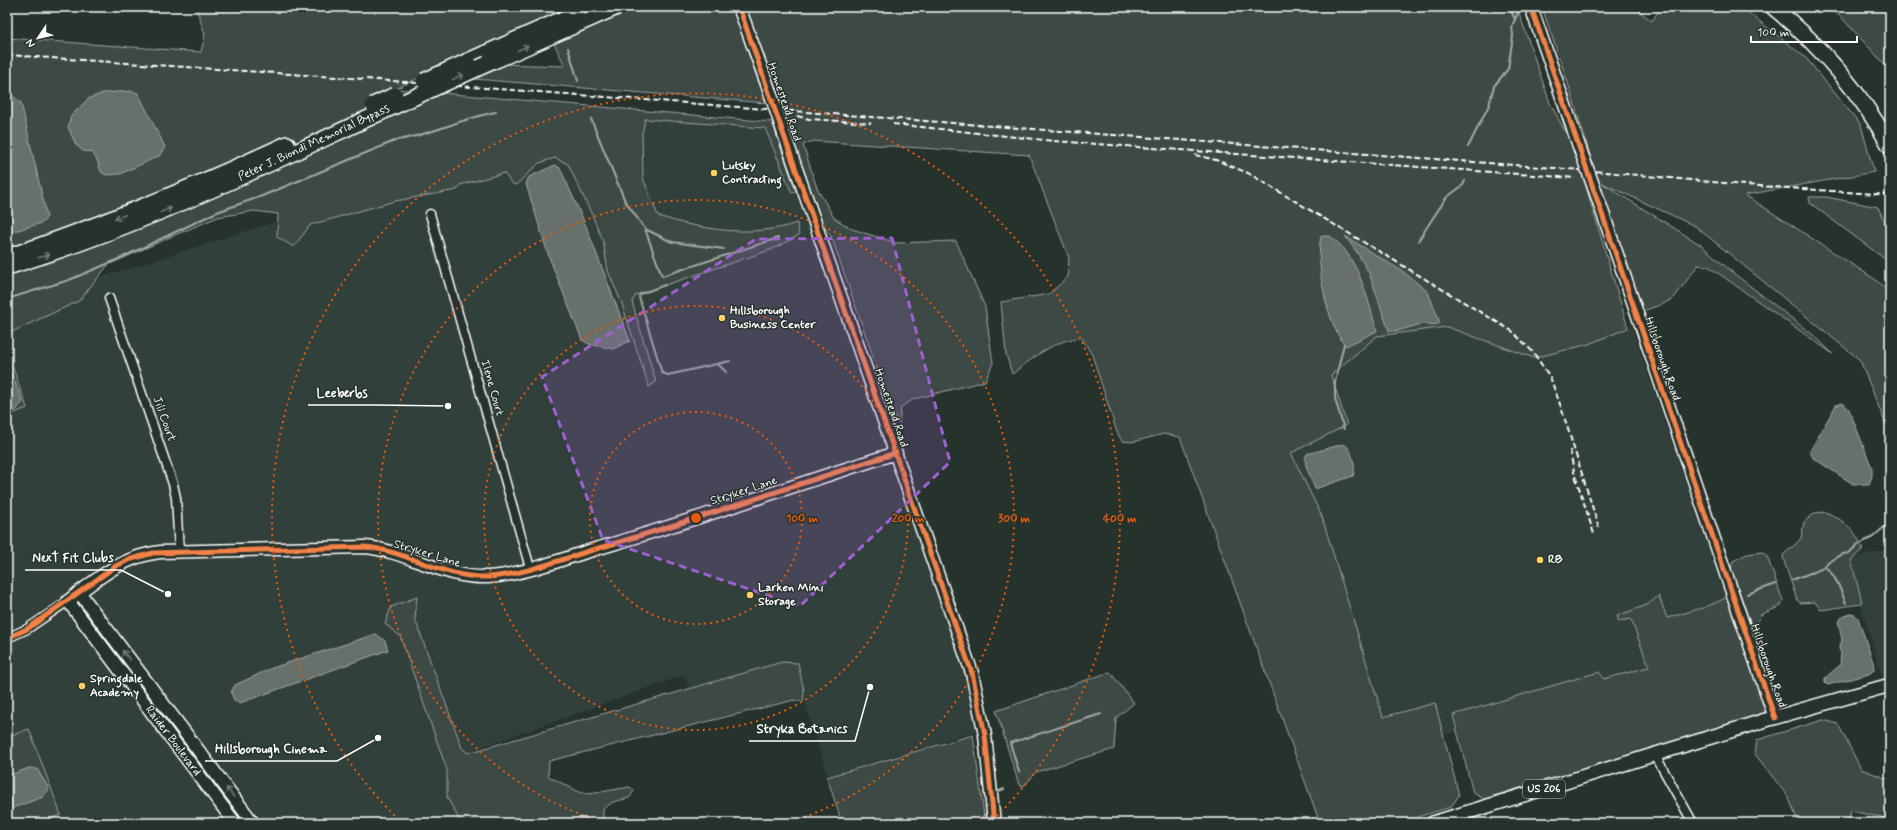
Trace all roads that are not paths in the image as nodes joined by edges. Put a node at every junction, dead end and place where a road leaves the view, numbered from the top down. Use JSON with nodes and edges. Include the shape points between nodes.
{"nodes":[{"id":1,"x":590,"y":7,"type":"edge"},
{"id":2,"x":617,"y":7,"type":"edge"},
{"id":3,"x":740,"y":7,"type":"edge"},
{"id":4,"x":1531,"y":7,"type":"edge"},
{"id":5,"x":1773,"y":7,"type":"edge"},
{"id":6,"x":1788,"y":7,"type":"edge"},
{"id":7,"x":379,"y":108,"type":"junction"},
{"id":8,"x":1890,"y":126,"type":"edge"},
{"id":9,"x":1890,"y":146,"type":"edge"},
{"id":10,"x":430,"y":214,"type":"dead end"},
{"id":11,"x":7,"y":256,"type":"edge"},
{"id":12,"x":7,"y":267,"type":"edge"},
{"id":13,"x":108,"y":298,"type":"dead end"},
{"id":14,"x":896,"y":453,"type":"junction"},
{"id":15,"x":178,"y":551,"type":"junction"},
{"id":16,"x":530,"y":568,"type":"junction"},
{"id":17,"x":79,"y":592,"type":"junction"},
{"id":18,"x":68,"y":601,"type":"junction"},
{"id":19,"x":7,"y":638,"type":"edge"},
{"id":20,"x":1890,"y":685,"type":"edge"},
{"id":21,"x":1775,"y":718,"type":"junction"},
{"id":22,"x":1655,"y":754,"type":"junction"},
{"id":23,"x":235,"y":823,"type":"edge"},
{"id":24,"x":253,"y":823,"type":"edge"},
{"id":25,"x":994,"y":823,"type":"edge"},
{"id":26,"x":1433,"y":823,"type":"edge"},
{"id":27,"x":1693,"y":823,"type":"edge"}],
"edges":[{"from":1,"to":7,"type":"highway","name":"Peter J. Biondi Memorial Bypass","bridge":true,"via":[[468,60]]},
{"from":7,"to":2,"type":"highway","name":"Peter J. Biondi Memorial Bypass","one_way":true,"bridge":true},
{"from":3,"to":14,"type":"street","name":"Homestead Road","bridge":true},
{"from":4,"to":21,"type":"street","name":"Hillsborough Road","bridge":true},
{"from":5,"to":9,"type":"highway","via":[[1801,31],[1834,66],[1866,107]]},
{"from":6,"to":8,"type":"highway","via":[[1824,40],[1847,66]]},
{"from":7,"to":11,"type":"highway","name":"Peter J. Biondi Memorial Bypass","one_way":true,"via":[[105,223]]},
{"from":12,"to":7,"type":"highway","name":"Peter J. Biondi Memorial Bypass","one_way":true,"via":[[80,244],[176,206]]},
{"from":10,"to":16,"type":"street","name":"Ilene Court"},
{"from":13,"to":15,"type":"street","name":"Jill Court","via":[[173,484]]},
{"from":14,"to":16,"type":"street","name":"Stryker Lane"},
{"from":14,"to":25,"type":"street","name":"Homestead Road","via":[[976,686],[985,735]]},
{"from":15,"to":16,"type":"street","name":"Stryker Lane","via":[[365,548],[389,552],[443,571],[472,577],[502,575]]},
{"from":15,"to":17,"type":"street","name":"Stryker Lane","via":[[153,552],[128,560]]},
{"from":17,"to":18,"type":"street","name":"Stryker Lane"},
{"from":24,"to":17,"type":"street","name":"Raider Boulevard","one_way":true},
{"from":18,"to":19,"type":"street","name":"Stryker Lane","via":[[28,630]]},
{"from":18,"to":23,"type":"street","name":"Raider Boulevard"},
{"from":20,"to":21,"type":"main road","number":"US 206"},
{"from":21,"to":22,"type":"main road","number":"US 206"},
{"from":22,"to":26,"type":"main road","number":"US 206"},
{"from":22,"to":27,"type":"street"}]}
